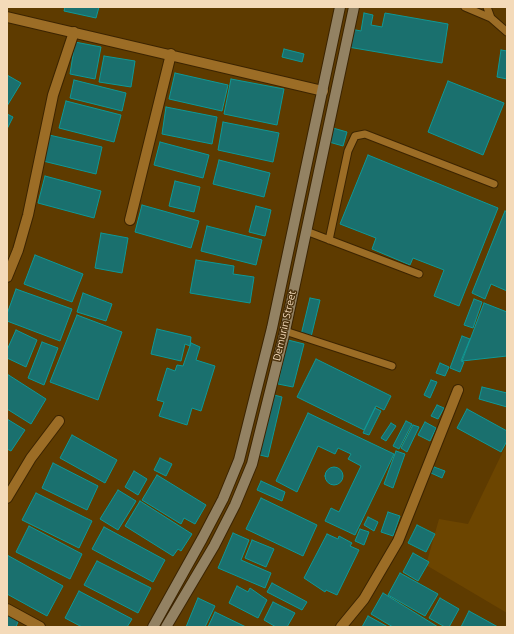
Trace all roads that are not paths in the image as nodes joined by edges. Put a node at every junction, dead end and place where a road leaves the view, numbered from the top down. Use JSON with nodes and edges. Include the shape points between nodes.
{"nodes":[{"id":1,"x":340,"y":7,"type":"edge"},
{"id":2,"x":354,"y":7,"type":"edge"},
{"id":3,"x":465,"y":7,"type":"edge"},
{"id":4,"x":487,"y":7,"type":"edge"},
{"id":5,"x":7,"y":17,"type":"edge"},
{"id":6,"x":491,"y":18,"type":"junction"},
{"id":7,"x":74,"y":32,"type":"junction"},
{"id":8,"x":507,"y":32,"type":"edge"},
{"id":9,"x":171,"y":54,"type":"junction"},
{"id":10,"x":323,"y":91,"type":"junction"},
{"id":11,"x":494,"y":184,"type":"dead end"},
{"id":12,"x":130,"y":220,"type":"dead end"},
{"id":13,"x":306,"y":230,"type":"junction"},
{"id":14,"x":329,"y":240,"type":"junction"},
{"id":15,"x":419,"y":274,"type":"dead end"},
{"id":16,"x":7,"y":277,"type":"edge"},
{"id":17,"x":285,"y":331,"type":"junction"},
{"id":18,"x":392,"y":366,"type":"dead end"},
{"id":19,"x":458,"y":390,"type":"dead end"},
{"id":20,"x":59,"y":422,"type":"dead end"},
{"id":21,"x":7,"y":498,"type":"edge"},
{"id":22,"x":7,"y":609,"type":"edge"},
{"id":23,"x":40,"y":627,"type":"edge"},
{"id":24,"x":153,"y":627,"type":"edge"},
{"id":25,"x":166,"y":627,"type":"edge"},
{"id":26,"x":341,"y":627,"type":"edge"}],
"edges":[{"from":1,"to":10,"type":"street","name":"Demurin Street"},
{"from":2,"to":13,"type":"street","name":"Demurin Street"},
{"from":3,"to":6,"type":"lane"},
{"from":4,"to":6,"type":"lane"},
{"from":5,"to":7,"type":"street"},
{"from":6,"to":8,"type":"lane"},
{"from":7,"to":9,"type":"street"},
{"from":7,"to":16,"type":"street","via":[[53,95],[28,215]]},
{"from":9,"to":10,"type":"street"},
{"from":9,"to":12,"type":"street"},
{"from":10,"to":24,"type":"street","name":"Demurin Street","via":[[272,328],[239,460],[202,539]]},
{"from":11,"to":14,"type":"lane","via":[[365,134],[355,136],[348,151]]},
{"from":13,"to":14,"type":"lane"},
{"from":13,"to":17,"type":"street","name":"Demurin Street"},
{"from":14,"to":15,"type":"lane"},
{"from":17,"to":18,"type":"lane"},
{"from":17,"to":25,"type":"street","name":"Demurin Street","via":[[252,464],[214,546]]},
{"from":19,"to":26,"type":"street","via":[[398,541],[364,599]]},
{"from":20,"to":21,"type":"street","via":[[31,458]]},
{"from":22,"to":23,"type":"street"}]}
